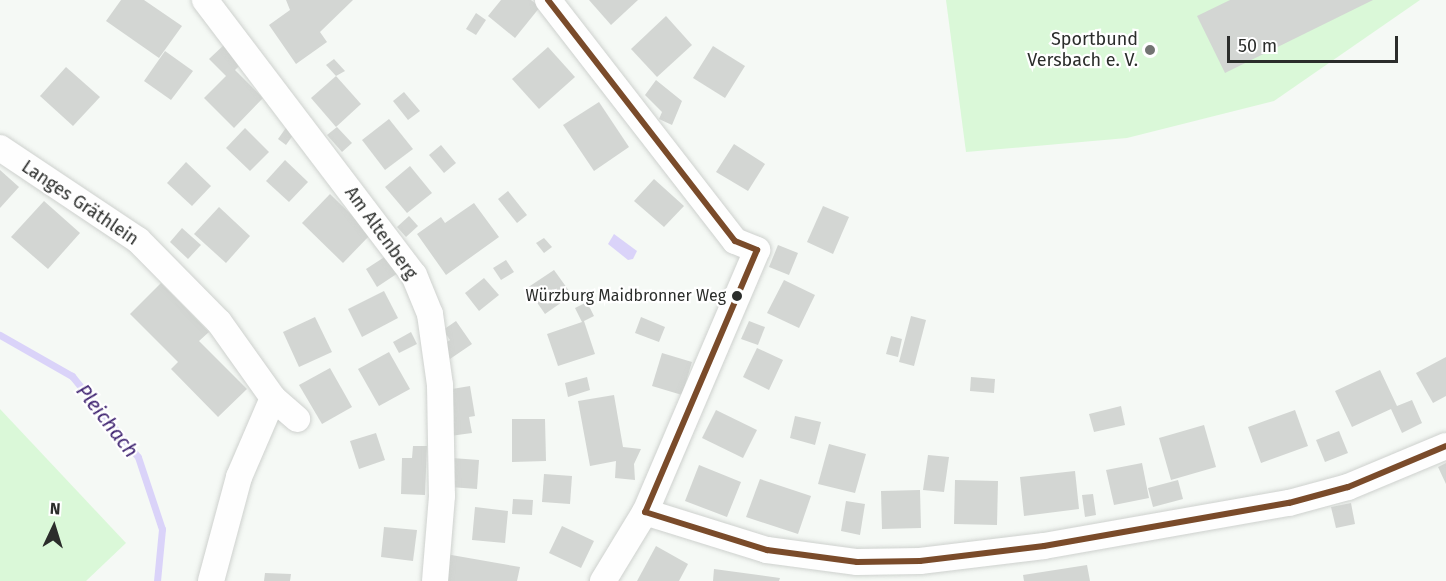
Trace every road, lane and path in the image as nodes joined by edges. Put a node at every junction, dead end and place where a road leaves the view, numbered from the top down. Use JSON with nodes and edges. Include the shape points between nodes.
{"nodes":[{"id":1,"x":205,"y":0,"type":"edge"},
{"id":2,"x":548,"y":0,"type":"edge"},
{"id":3,"x":0,"y":148,"type":"edge"},
{"id":4,"x":273,"y":398,"type":"junction"},
{"id":5,"x":297,"y":419,"type":"dead end"},
{"id":6,"x":1446,"y":446,"type":"edge"},
{"id":7,"x":645,"y":512,"type":"junction"},
{"id":8,"x":211,"y":581,"type":"edge"},
{"id":9,"x":435,"y":581,"type":"edge"},
{"id":10,"x":603,"y":581,"type":"edge"}],
"edges":[{"from":1,"to":9,"type":"street","name":"Am Altenberg","via":[[414,275],[430,314],[441,385],[442,496]]},
{"from":2,"to":7,"type":"street","via":[[735,241],[757,250]]},
{"from":3,"to":4,"type":"street","name":"Langes Gräthlein","via":[[138,240],[219,322]]},
{"from":4,"to":5,"type":"street","name":"Langes Gräthlein"},
{"from":4,"to":8,"type":"street","via":[[239,477]]},
{"from":6,"to":7,"type":"street","via":[[1348,487],[1289,503],[1055,544],[920,561],[858,562],[767,550]]},
{"from":7,"to":10,"type":"street"}]}
